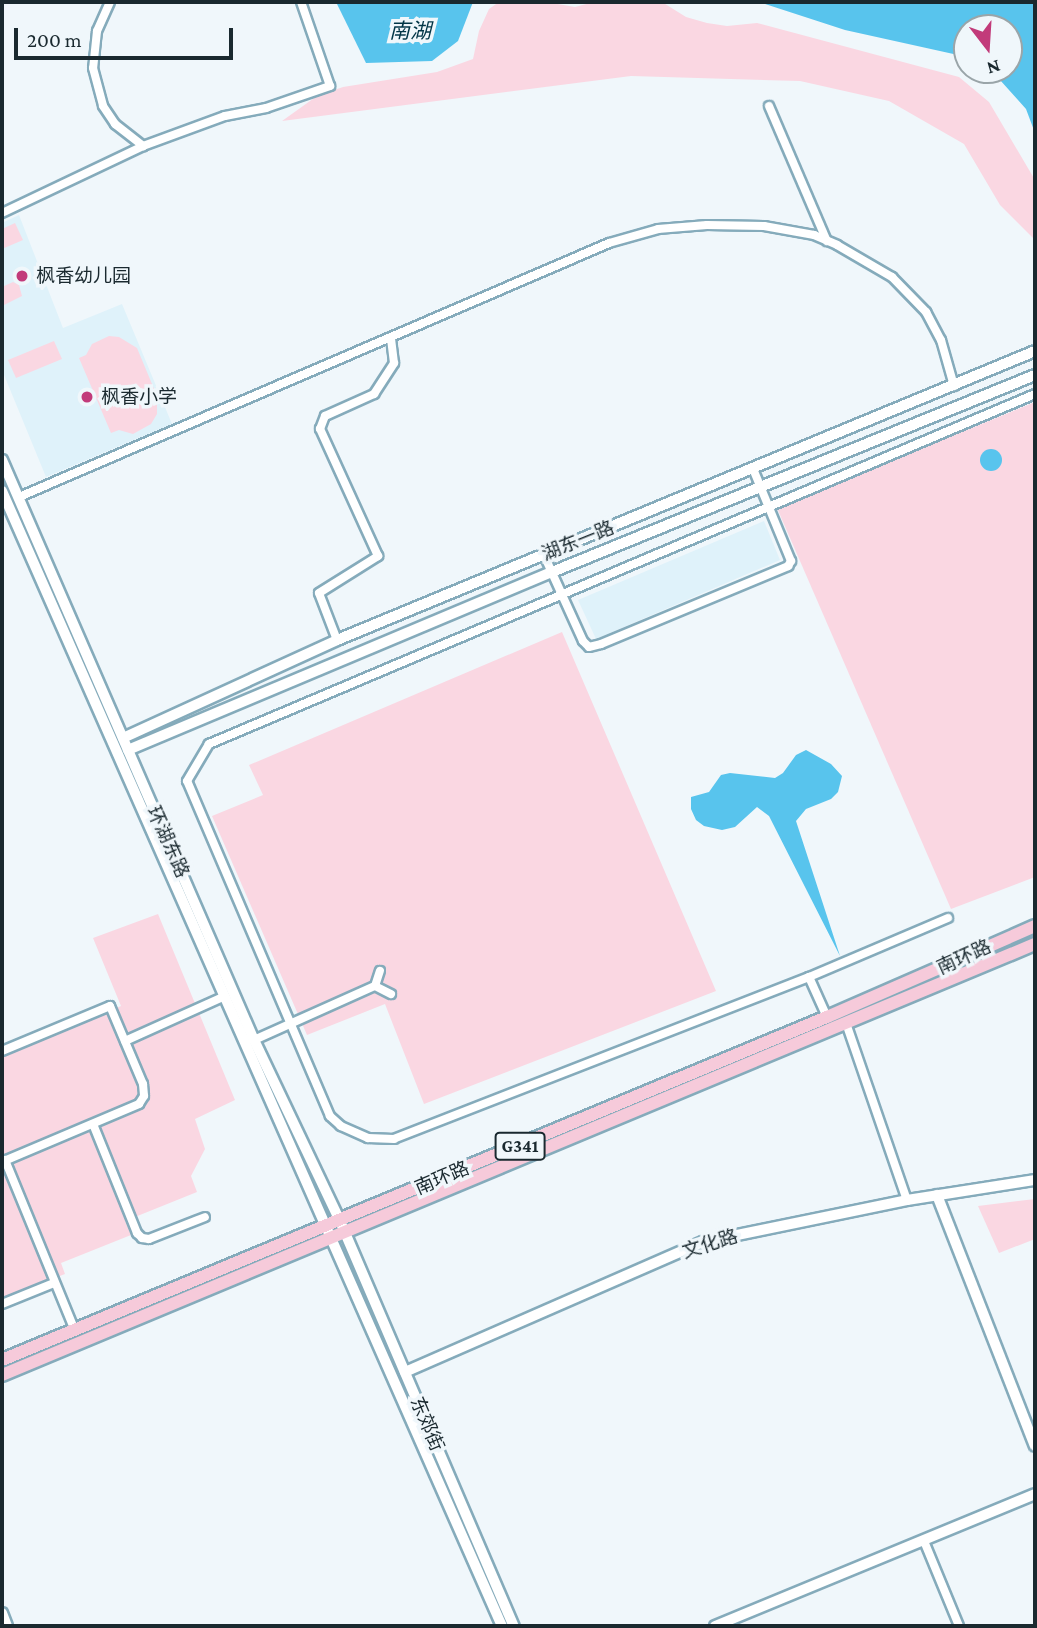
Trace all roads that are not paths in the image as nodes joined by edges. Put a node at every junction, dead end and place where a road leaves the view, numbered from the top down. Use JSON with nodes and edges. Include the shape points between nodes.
{"nodes":[{"id":1,"x":110,"y":2,"type":"edge"},
{"id":2,"x":301,"y":2,"type":"edge"},
{"id":3,"x":769,"y":106,"type":"dead end"},
{"id":4,"x":143,"y":146,"type":"junction"},
{"id":5,"x":2,"y":213,"type":"edge"},
{"id":6,"x":827,"y":241,"type":"junction"},
{"id":7,"x":391,"y":337,"type":"junction"},
{"id":8,"x":1035,"y":351,"type":"edge"},
{"id":9,"x":1035,"y":375,"type":"edge"},
{"id":10,"x":954,"y":386,"type":"junction"},
{"id":11,"x":1035,"y":394,"type":"edge"},
{"id":12,"x":2,"y":460,"type":"edge"},
{"id":13,"x":753,"y":469,"type":"junction"},
{"id":14,"x":760,"y":488,"type":"junction"},
{"id":15,"x":2,"y":491,"type":"edge"},
{"id":16,"x":19,"y":498,"type":"junction"},
{"id":17,"x":768,"y":507,"type":"junction"},
{"id":18,"x":544,"y":555,"type":"junction"},
{"id":19,"x":552,"y":572,"type":"junction"},
{"id":20,"x":562,"y":593,"type":"junction"},
{"id":21,"x":337,"y":640,"type":"junction"},
{"id":22,"x":123,"y":737,"type":"junction"},
{"id":23,"x":128,"y":750,"type":"junction"},
{"id":24,"x":948,"y":918,"type":"dead end"},
{"id":25,"x":1035,"y":926,"type":"edge"},
{"id":26,"x":1035,"y":944,"type":"edge"},
{"id":27,"x":380,"y":971,"type":"dead end"},
{"id":28,"x":809,"y":976,"type":"junction"},
{"id":29,"x":375,"y":986,"type":"junction"},
{"id":30,"x":391,"y":994,"type":"dead end"},
{"id":31,"x":223,"y":997,"type":"junction"},
{"id":32,"x":827,"y":1017,"type":"junction"},
{"id":33,"x":846,"y":1023,"type":"junction"},
{"id":34,"x":290,"y":1025,"type":"junction"},
{"id":35,"x":254,"y":1040,"type":"junction"},
{"id":36,"x":125,"y":1041,"type":"junction"},
{"id":37,"x":2,"y":1051,"type":"edge"},
{"id":38,"x":93,"y":1124,"type":"junction"},
{"id":39,"x":3,"y":1161,"type":"edge"},
{"id":40,"x":1035,"y":1180,"type":"edge"},
{"id":41,"x":937,"y":1195,"type":"junction"},
{"id":42,"x":907,"y":1200,"type":"junction"},
{"id":43,"x":205,"y":1217,"type":"dead end"},
{"id":44,"x":343,"y":1227,"type":"junction"},
{"id":45,"x":330,"y":1232,"type":"junction"},
{"id":46,"x":54,"y":1283,"type":"junction"},
{"id":47,"x":2,"y":1304,"type":"edge"},
{"id":48,"x":75,"y":1331,"type":"junction"},
{"id":49,"x":2,"y":1360,"type":"edge"},
{"id":50,"x":405,"y":1372,"type":"junction"},
{"id":51,"x":2,"y":1375,"type":"edge"},
{"id":52,"x":1035,"y":1446,"type":"edge"},
{"id":53,"x":1035,"y":1494,"type":"edge"},
{"id":54,"x":924,"y":1541,"type":"junction"},
{"id":55,"x":2,"y":1614,"type":"edge"},
{"id":56,"x":7,"y":1626,"type":"edge"},
{"id":57,"x":502,"y":1626,"type":"edge"},
{"id":58,"x":514,"y":1626,"type":"edge"},
{"id":59,"x":715,"y":1626,"type":"edge"},
{"id":60,"x":959,"y":1626,"type":"edge"}],
"edges":[{"from":1,"to":4,"type":"street","via":[[97,31],[93,68],[103,106],[115,124]]},
{"from":2,"to":4,"type":"street","via":[[330,86],[266,108],[225,116]]},
{"from":3,"to":6,"type":"street"},
{"from":4,"to":5,"type":"street"},
{"from":6,"to":7,"type":"street","via":[[764,226],[658,229],[609,243]]},
{"from":6,"to":10,"type":"street","via":[[892,277],[910,293],[941,340]]},
{"from":7,"to":16,"type":"street"},
{"from":7,"to":21,"type":"street","via":[[394,363],[374,394],[325,416],[320,429],[378,556],[319,593]]},
{"from":8,"to":10,"type":"main road","name":"湖东一路"},
{"from":9,"to":14,"type":"main road","name":"湖东一路"},
{"from":10,"to":13,"type":"main road","name":"湖东一路"},
{"from":11,"to":17,"type":"street"},
{"from":12,"to":16,"type":"main road","name":"环湖东路"},
{"from":13,"to":14,"type":"street"},
{"from":13,"to":18,"type":"main road","name":"湖东一路"},
{"from":14,"to":17,"type":"street"},
{"from":14,"to":19,"type":"main road","name":"湖东一路"},
{"from":15,"to":31,"type":"main road","name":"环湖东路"},
{"from":16,"to":22,"type":"main road","name":"环湖东路"},
{"from":17,"to":20,"type":"street"},
{"from":17,"to":20,"type":"street","via":[[791,561],[788,566],[589,647]]},
{"from":18,"to":19,"type":"street"},
{"from":18,"to":21,"type":"main road","name":"湖东一路"},
{"from":19,"to":20,"type":"street"},
{"from":19,"to":23,"type":"main road","name":"湖东一路"},
{"from":20,"to":34,"type":"street","via":[[220,739],[200,755],[187,781]]},
{"from":21,"to":22,"type":"main road","name":"湖东一路"},
{"from":22,"to":23,"type":"main road","name":"环湖东路"},
{"from":23,"to":35,"type":"main road","name":"环湖东路"},
{"from":24,"to":28,"type":"street"},
{"from":25,"to":32,"type":"highway","name":"南环路","number":"G341"},
{"from":26,"to":33,"type":"highway","name":"南环路","number":"G341"},
{"from":27,"to":29,"type":"street"},
{"from":28,"to":32,"type":"street"},
{"from":28,"to":34,"type":"street","via":[[384,1140],[353,1133],[330,1116]]},
{"from":29,"to":30,"type":"street"},
{"from":29,"to":34,"type":"street"},
{"from":31,"to":36,"type":"street"},
{"from":31,"to":45,"type":"main road","name":"环湖东路"},
{"from":32,"to":44,"type":"highway","name":"南环路","number":"G341"},
{"from":33,"to":42,"type":"street"},
{"from":33,"to":44,"type":"highway","name":"南环路","number":"G341"},
{"from":34,"to":35,"type":"street"},
{"from":35,"to":44,"type":"main road","name":"环湖东路"},
{"from":36,"to":37,"type":"street","via":[[110,1006]]},
{"from":36,"to":38,"type":"street","via":[[144,1096],[139,1104]]},
{"from":38,"to":39,"type":"street"},
{"from":38,"to":43,"type":"street","via":[[142,1238]]},
{"from":39,"to":46,"type":"street"},
{"from":40,"to":41,"type":"street","name":"文化路"},
{"from":41,"to":42,"type":"street","name":"文化路"},
{"from":41,"to":52,"type":"street"},
{"from":42,"to":50,"type":"street","name":"文化路","via":[[704,1242]]},
{"from":44,"to":45,"type":"highway","name":"南环路","number":"G341"},
{"from":44,"to":50,"type":"main road","name":"东郊街"},
{"from":45,"to":48,"type":"highway","name":"南环路","number":"G341"},
{"from":45,"to":51,"type":"highway","name":"南环路","number":"G341"},
{"from":45,"to":57,"type":"main road","name":"东郊街"},
{"from":46,"to":47,"type":"street"},
{"from":46,"to":48,"type":"street"},
{"from":48,"to":49,"type":"highway","name":"南环路","number":"G341"},
{"from":50,"to":58,"type":"main road","name":"东郊街"},
{"from":53,"to":54,"type":"street"},
{"from":54,"to":59,"type":"street"},
{"from":54,"to":60,"type":"street"},
{"from":55,"to":56,"type":"main road"}]}
